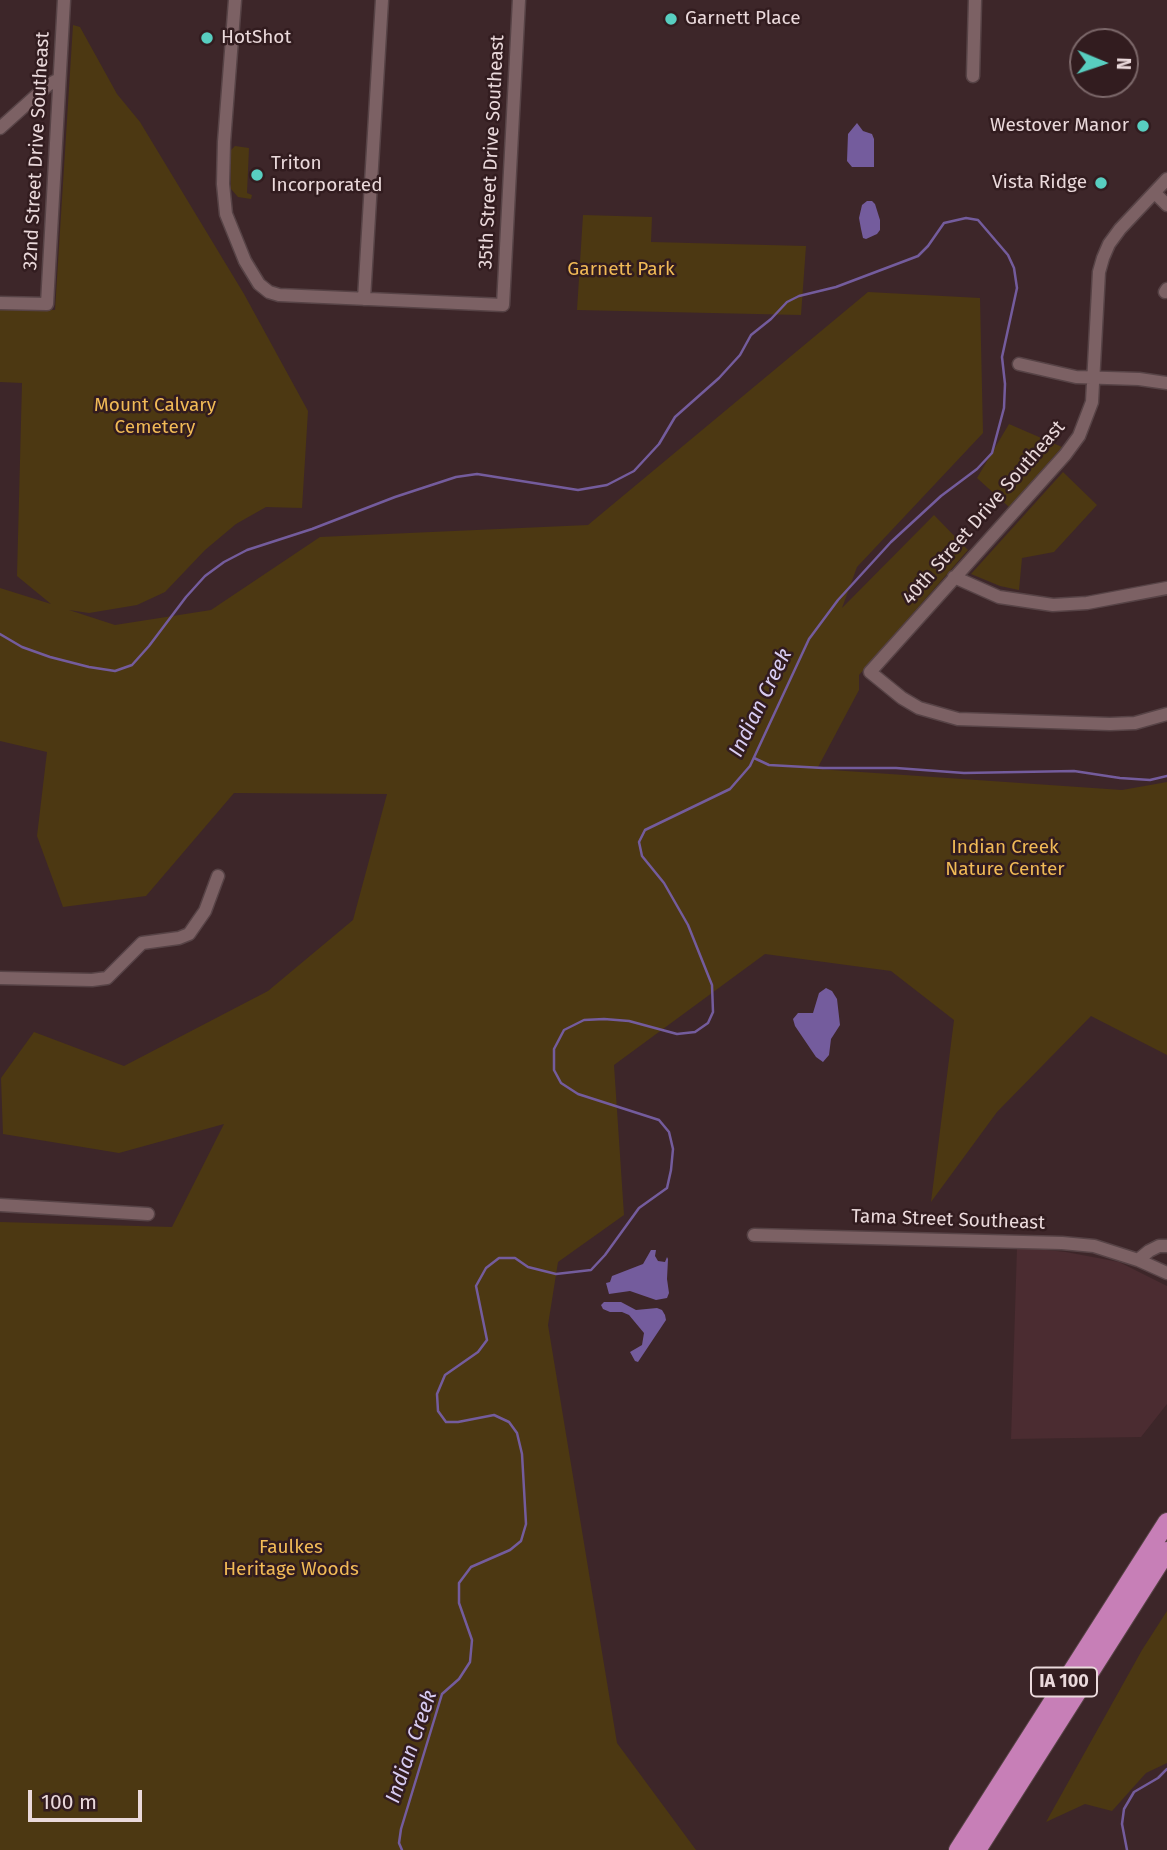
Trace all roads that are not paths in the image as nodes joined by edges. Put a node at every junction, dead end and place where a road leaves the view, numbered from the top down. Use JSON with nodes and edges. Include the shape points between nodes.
{"nodes":[{"id":1,"x":64,"y":0,"type":"edge"},
{"id":2,"x":235,"y":0,"type":"edge"},
{"id":3,"x":382,"y":0,"type":"edge"},
{"id":4,"x":519,"y":0,"type":"edge"},
{"id":5,"x":975,"y":0,"type":"edge"},
{"id":6,"x":973,"y":76,"type":"dead end"},
{"id":7,"x":60,"y":79,"type":"junction"},
{"id":8,"x":0,"y":128,"type":"edge"},
{"id":9,"x":1167,"y":179,"type":"edge"},
{"id":10,"x":1155,"y":193,"type":"junction"},
{"id":11,"x":1167,"y":205,"type":"edge"},
{"id":12,"x":363,"y":299,"type":"junction"},
{"id":13,"x":0,"y":303,"type":"edge"},
{"id":14,"x":1019,"y":364,"type":"dead end"},
{"id":15,"x":1094,"y":378,"type":"junction"},
{"id":16,"x":1167,"y":383,"type":"edge"},
{"id":17,"x":954,"y":577,"type":"junction"},
{"id":18,"x":1167,"y":588,"type":"edge"},
{"id":19,"x":1167,"y":714,"type":"edge"},
{"id":20,"x":218,"y":876,"type":"dead end"},
{"id":21,"x":0,"y":978,"type":"edge"},
{"id":22,"x":0,"y":1205,"type":"edge"},
{"id":23,"x":148,"y":1214,"type":"dead end"},
{"id":24,"x":754,"y":1235,"type":"dead end"},
{"id":25,"x":1167,"y":1246,"type":"edge"},
{"id":26,"x":1138,"y":1260,"type":"junction"},
{"id":27,"x":1167,"y":1273,"type":"edge"},
{"id":28,"x":1167,"y":1522,"type":"edge"},
{"id":29,"x":1167,"y":1551,"type":"edge"},
{"id":30,"x":966,"y":1848,"type":"edge"}],
"edges":[{"from":1,"to":7,"type":"street","name":"32nd Street Drive Southeast"},
{"from":2,"to":12,"type":"street","via":[[223,184],[226,215],[245,261],[269,292]]},
{"from":3,"to":12,"type":"street"},
{"from":4,"to":12,"type":"street","name":"35th Street Drive Southeast","via":[[503,305]]},
{"from":5,"to":6,"type":"street"},
{"from":7,"to":8,"type":"street"},
{"from":7,"to":13,"type":"street","name":"32nd Street Drive Southeast","via":[[47,304]]},
{"from":9,"to":10,"type":"street","name":"40th Street Drive Southeast"},
{"from":10,"to":11,"type":"street"},
{"from":10,"to":15,"type":"street","name":"40th Street Drive Southeast","via":[[1120,229],[1103,258]]},
{"from":14,"to":15,"type":"street"},
{"from":15,"to":16,"type":"street"},
{"from":15,"to":17,"type":"street","name":"40th Street Drive Southeast","via":[[1089,413],[1073,445]]},
{"from":17,"to":18,"type":"street","via":[[999,597],[1054,605]]},
{"from":17,"to":19,"type":"street","name":"40th Street Drive Southeast","via":[[870,672],[902,698],[958,719],[1110,724]]},
{"from":20,"to":21,"type":"street","via":[[205,911],[189,934],[142,943],[107,978]]},
{"from":22,"to":23,"type":"street"},
{"from":24,"to":26,"type":"street","name":"Tama Street Southeast","via":[[1062,1242]]},
{"from":25,"to":26,"type":"street"},
{"from":26,"to":27,"type":"street","name":"Tama Street Southeast"},
{"from":28,"to":30,"type":"highway","number":"IA 100"},
{"from":29,"to":30,"type":"highway","number":"IA 100"}]}
